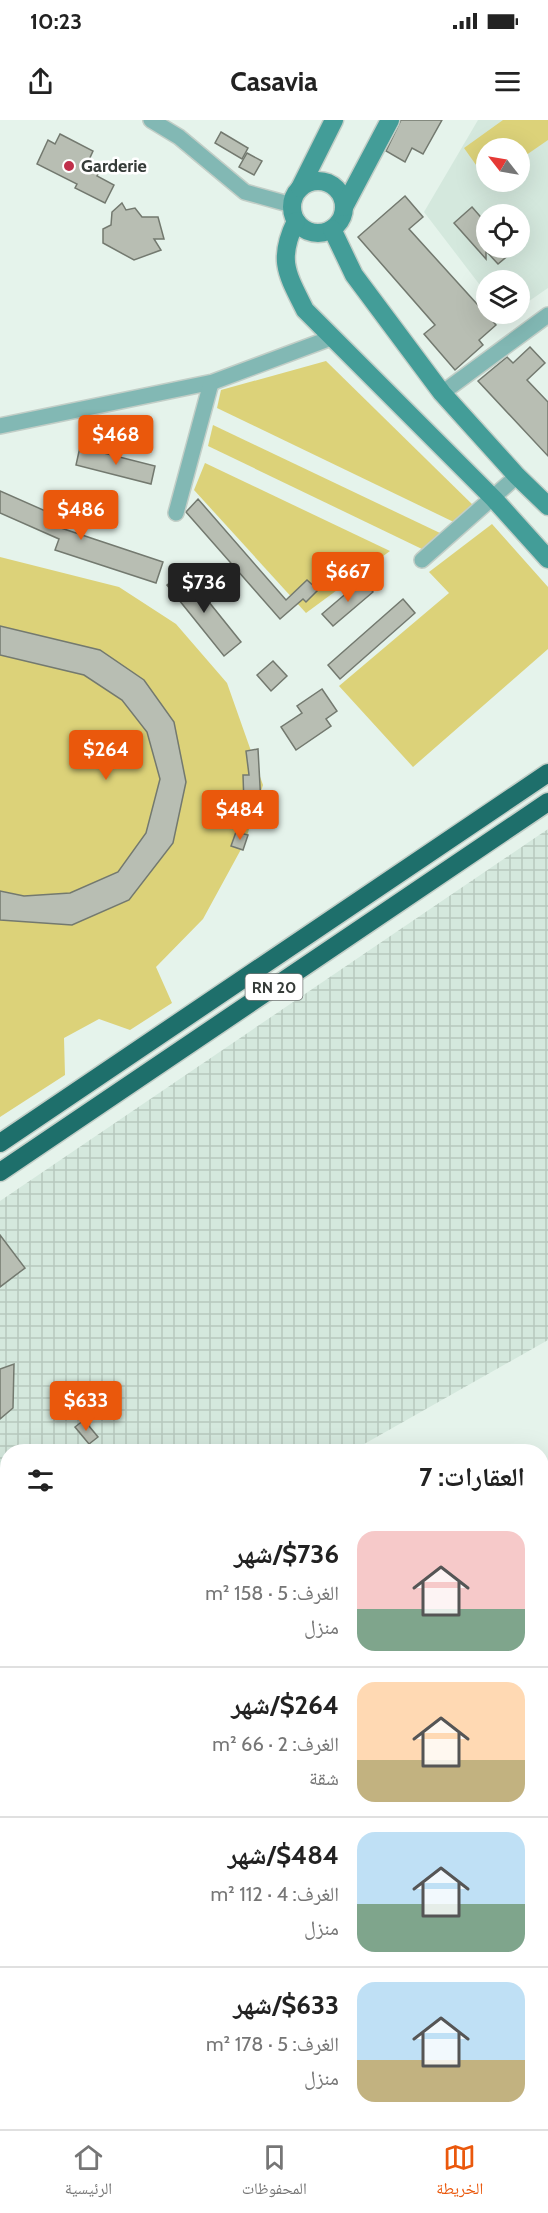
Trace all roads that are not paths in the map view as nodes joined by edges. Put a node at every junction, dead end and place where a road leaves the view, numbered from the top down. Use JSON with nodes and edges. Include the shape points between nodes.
{"nodes":[{"id":1,"x":151,"y":120,"type":"edge"},
{"id":2,"x":334,"y":120,"type":"edge"},
{"id":3,"x":390,"y":120,"type":"edge"},
{"id":4,"x":300,"y":188,"type":"junction"},
{"id":5,"x":344,"y":207,"type":"junction"},
{"id":6,"x":294,"y":213,"type":"junction"},
{"id":7,"x":332,"y":229,"type":"junction"},
{"id":8,"x":548,"y":315,"type":"edge"},
{"id":9,"x":331,"y":338,"type":"junction"},
{"id":10,"x":211,"y":383,"type":"junction"},
{"id":11,"x":442,"y":393,"type":"junction"},
{"id":12,"x":0,"y":428,"type":"edge"},
{"id":13,"x":517,"y":476,"type":"junction"},
{"id":14,"x":494,"y":499,"type":"junction"},
{"id":15,"x":548,"y":506,"type":"edge"},
{"id":16,"x":176,"y":513,"type":"dead end"},
{"id":17,"x":548,"y":559,"type":"edge"},
{"id":18,"x":422,"y":560,"type":"dead end"},
{"id":19,"x":548,"y":773,"type":"edge"},
{"id":20,"x":548,"y":802,"type":"edge"},
{"id":21,"x":0,"y":1143,"type":"edge"},
{"id":22,"x":0,"y":1172,"type":"edge"}],
"edges":[{"from":1,"to":6,"type":"street","via":[[179,137],[245,192]]},
{"from":2,"to":4,"type":"street"},
{"from":3,"to":5,"type":"street"},
{"from":4,"to":5,"type":"street","via":[[311,182],[327,182],[340,192]]},
{"from":4,"to":6,"type":"street"},
{"from":5,"to":7,"type":"street","via":[[339,223]]},
{"from":6,"to":7,"type":"street","via":[[302,227],[316,233]]},
{"from":6,"to":9,"type":"street","via":[[286,242],[286,270],[305,310]]},
{"from":7,"to":11,"type":"street","via":[[354,275]]},
{"from":8,"to":11,"type":"street"},
{"from":9,"to":10,"type":"street"},
{"from":9,"to":14,"type":"street"},
{"from":10,"to":12,"type":"street"},
{"from":10,"to":16,"type":"street"},
{"from":11,"to":13,"type":"street"},
{"from":13,"to":14,"type":"street"},
{"from":13,"to":15,"type":"street"},
{"from":14,"to":17,"type":"street"},
{"from":14,"to":18,"type":"street"},
{"from":19,"to":21,"type":"highway","number":"RN 20"},
{"from":20,"to":22,"type":"highway","number":"RN 20"}]}
